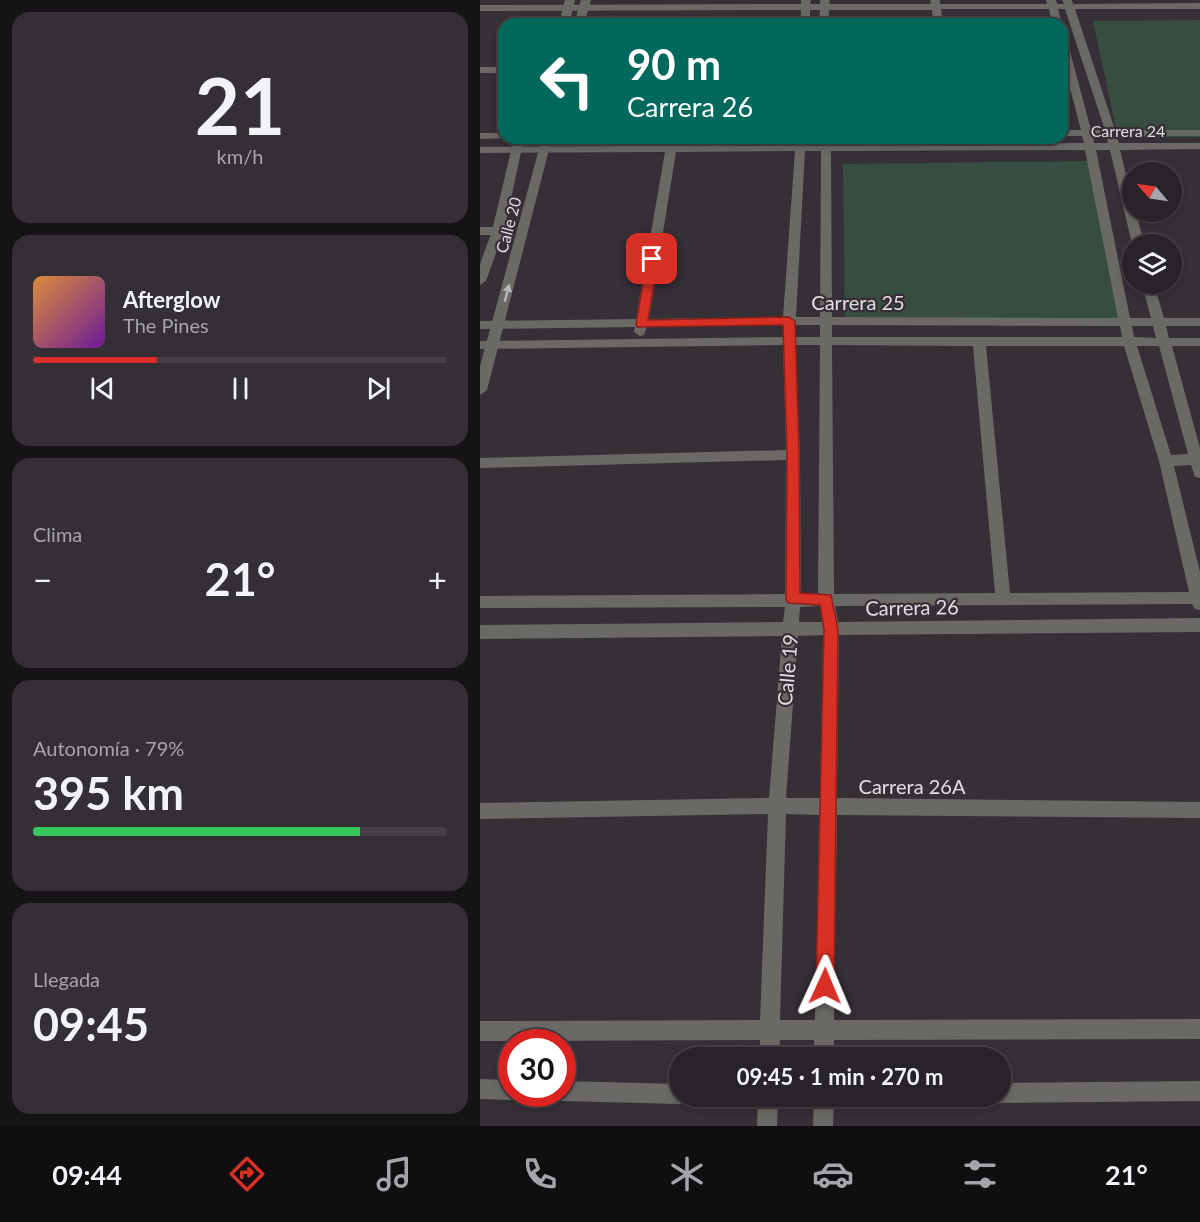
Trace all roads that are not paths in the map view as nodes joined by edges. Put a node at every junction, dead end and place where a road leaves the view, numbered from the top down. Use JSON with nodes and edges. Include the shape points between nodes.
{"nodes":[{"id":1,"x":935,"y":3,"type":"edge"},
{"id":2,"x":1052,"y":3,"type":"edge"},
{"id":3,"x":1067,"y":3,"type":"edge"},
{"id":4,"x":569,"y":4,"type":"edge"},
{"id":5,"x":584,"y":4,"type":"edge"},
{"id":6,"x":696,"y":4,"type":"edge"},
{"id":7,"x":806,"y":4,"type":"edge"},
{"id":8,"x":824,"y":4,"type":"edge"},
{"id":9,"x":1200,"y":6,"type":"edge"},
{"id":10,"x":480,"y":8,"type":"edge"},
{"id":11,"x":937,"y":18,"type":"edge"},
{"id":12,"x":1056,"y":18,"type":"edge"},
{"id":13,"x":1068,"y":61,"type":"edge"},
{"id":14,"x":480,"y":70,"type":"edge"},
{"id":15,"x":498,"y":70,"type":"edge"},
{"id":16,"x":1068,"y":133,"type":"edge"},
{"id":17,"x":1088,"y":133,"type":"junction"},
{"id":18,"x":1111,"y":133,"type":"junction"},
{"id":19,"x":1200,"y":133,"type":"edge"},
{"id":20,"x":480,"y":136,"type":"edge"},
{"id":21,"x":498,"y":136,"type":"edge"},
{"id":22,"x":518,"y":144,"type":"edge"},
{"id":23,"x":547,"y":144,"type":"edge"},
{"id":24,"x":568,"y":144,"type":"edge"},
{"id":25,"x":779,"y":144,"type":"edge"},
{"id":26,"x":801,"y":144,"type":"edge"},
{"id":27,"x":826,"y":144,"type":"edge"},
{"id":28,"x":1022,"y":144,"type":"edge"},
{"id":29,"x":1090,"y":146,"type":"junction"},
{"id":30,"x":1114,"y":146,"type":"junction"},
{"id":31,"x":1200,"y":146,"type":"edge"},
{"id":32,"x":671,"y":149,"type":"junction"},
{"id":33,"x":480,"y":150,"type":"edge"},
{"id":34,"x":480,"y":231,"type":"edge"},
{"id":35,"x":498,"y":231,"type":"junction"},
{"id":36,"x":1136,"y":234,"type":"edge"},
{"id":37,"x":480,"y":281,"type":"edge"},
{"id":38,"x":1150,"y":294,"type":"edge"},
{"id":39,"x":789,"y":321,"type":"junction"},
{"id":40,"x":826,"y":321,"type":"junction"},
{"id":41,"x":1125,"y":322,"type":"junction"},
{"id":42,"x":1157,"y":322,"type":"junction"},
{"id":43,"x":1200,"y":322,"type":"edge"},
{"id":44,"x":499,"y":324,"type":"junction"},
{"id":45,"x":641,"y":324,"type":"junction"},
{"id":46,"x":480,"y":325,"type":"edge"},
{"id":47,"x":790,"y":341,"type":"junction"},
{"id":48,"x":827,"y":342,"type":"junction"},
{"id":49,"x":979,"y":342,"type":"junction"},
{"id":50,"x":1129,"y":342,"type":"junction"},
{"id":51,"x":1162,"y":342,"type":"junction"},
{"id":52,"x":1200,"y":342,"type":"edge"},
{"id":53,"x":486,"y":345,"type":"edge"},
{"id":54,"x":638,"y":345,"type":"junction"},
{"id":55,"x":480,"y":390,"type":"edge"},
{"id":56,"x":793,"y":455,"type":"junction"},
{"id":57,"x":1198,"y":459,"type":"edge"},
{"id":58,"x":1166,"y":461,"type":"junction"},
{"id":59,"x":480,"y":463,"type":"edge"},
{"id":60,"x":1200,"y":473,"type":"edge"},
{"id":61,"x":793,"y":599,"type":"junction"},
{"id":62,"x":826,"y":599,"type":"junction"},
{"id":63,"x":1003,"y":599,"type":"junction"},
{"id":64,"x":1200,"y":600,"type":"edge"},
{"id":65,"x":480,"y":602,"type":"edge"},
{"id":66,"x":1200,"y":625,"type":"edge"},
{"id":67,"x":791,"y":629,"type":"junction"},
{"id":68,"x":831,"y":629,"type":"junction"},
{"id":69,"x":480,"y":632,"type":"edge"},
{"id":70,"x":777,"y":806,"type":"junction"},
{"id":71,"x":827,"y":808,"type":"junction"},
{"id":72,"x":1200,"y":810,"type":"edge"},
{"id":73,"x":480,"y":811,"type":"edge"},
{"id":74,"x":1200,"y":1029,"type":"edge"},
{"id":75,"x":480,"y":1031,"type":"edge"},
{"id":76,"x":824,"y":1031,"type":"junction"},
{"id":77,"x":770,"y":1032,"type":"junction"},
{"id":78,"x":769,"y":1047,"type":"edge"},
{"id":79,"x":824,"y":1047,"type":"edge"},
{"id":80,"x":480,"y":1089,"type":"edge"},
{"id":81,"x":498,"y":1090,"type":"edge"},
{"id":82,"x":576,"y":1091,"type":"edge"},
{"id":83,"x":1200,"y":1091,"type":"edge"},
{"id":84,"x":1011,"y":1093,"type":"edge"},
{"id":85,"x":669,"y":1094,"type":"edge"},
{"id":86,"x":768,"y":1107,"type":"edge"},
{"id":87,"x":824,"y":1107,"type":"edge"},
{"id":88,"x":767,"y":1126,"type":"edge"},
{"id":89,"x":823,"y":1126,"type":"edge"}],
"edges":[{"from":1,"to":2,"type":"street"},
{"from":1,"to":8,"type":"street"},
{"from":1,"to":11,"type":"street"},
{"from":2,"to":3,"type":"street"},
{"from":2,"to":12,"type":"street"},
{"from":3,"to":9,"type":"street"},
{"from":3,"to":18,"type":"street"},
{"from":4,"to":5,"type":"street"},
{"from":4,"to":10,"type":"street"},
{"from":5,"to":6,"type":"street"},
{"from":6,"to":7,"type":"street"},
{"from":7,"to":8,"type":"street"},
{"from":13,"to":17,"type":"street"},
{"from":14,"to":15,"type":"street"},
{"from":16,"to":17,"type":"street","name":"Carrera 24"},
{"from":17,"to":18,"type":"street","name":"Carrera 24"},
{"from":17,"to":29,"type":"street"},
{"from":18,"to":19,"type":"street","name":"Carrera 24"},
{"from":18,"to":30,"type":"street"},
{"from":20,"to":21,"type":"street"},
{"from":22,"to":33,"type":"street","name":"Carrera 24"},
{"from":22,"to":35,"type":"street","name":"Calle 20"},
{"from":44,"to":23,"type":"street","name":"Calle 20","one_way":true},
{"from":24,"to":32,"type":"street","name":"Carrera 24"},
{"from":25,"to":32,"type":"street","name":"Carrera 24"},
{"from":26,"to":39,"type":"street","name":"Calle 19"},
{"from":27,"to":40,"type":"street","name":"Calle 19"},
{"from":28,"to":29,"type":"street","name":"Carrera 24"},
{"from":29,"to":30,"type":"street","name":"Carrera 24"},
{"from":29,"to":41,"type":"street"},
{"from":30,"to":31,"type":"street","name":"Carrera 24"},
{"from":30,"to":36,"type":"street"},
{"from":32,"to":45,"type":"street"},
{"from":34,"to":35,"type":"street"},
{"from":35,"to":37,"type":"street","name":"Calle 20"},
{"from":38,"to":42,"type":"street"},
{"from":39,"to":40,"type":"street","name":"Carrera 25"},
{"from":39,"to":45,"type":"street","name":"Carrera 25"},
{"from":39,"to":47,"type":"street","name":"Calle 19"},
{"from":40,"to":41,"type":"street","name":"Carrera 25"},
{"from":40,"to":48,"type":"street","name":"Calle 19"},
{"from":41,"to":42,"type":"street","name":"Carrera 25"},
{"from":41,"to":50,"type":"street"},
{"from":42,"to":43,"type":"street","name":"Carrera 25"},
{"from":42,"to":51,"type":"street"},
{"from":44,"to":45,"type":"street","name":"Carrera 25"},
{"from":44,"to":46,"type":"street","name":"Carrera 25"},
{"from":44,"to":53,"type":"street","name":"Calle 20"},
{"from":45,"to":54,"type":"street"},
{"from":47,"to":48,"type":"street","name":"Carrera 25"},
{"from":47,"to":54,"type":"street","name":"Carrera 25"},
{"from":47,"to":56,"type":"street","name":"Calle 19"},
{"from":48,"to":49,"type":"street","name":"Carrera 25"},
{"from":48,"to":62,"type":"street","name":"Calle 19"},
{"from":49,"to":50,"type":"street","name":"Carrera 25"},
{"from":49,"to":63,"type":"street"},
{"from":50,"to":51,"type":"street","name":"Carrera 25"},
{"from":50,"to":58,"type":"street"},
{"from":51,"to":52,"type":"street","name":"Carrera 25"},
{"from":51,"to":57,"type":"street"},
{"from":53,"to":54,"type":"street","name":"Carrera 25"},
{"from":53,"to":55,"type":"street","name":"Calle 20"},
{"from":56,"to":59,"type":"street"},
{"from":56,"to":61,"type":"street","name":"Calle 19"},
{"from":57,"to":58,"type":"street"},
{"from":57,"to":60,"type":"street"},
{"from":58,"to":64,"type":"street"},
{"from":61,"to":62,"type":"street","name":"Carrera 26"},
{"from":61,"to":65,"type":"street","name":"Carrera 26"},
{"from":61,"to":67,"type":"street","name":"Calle 19"},
{"from":62,"to":63,"type":"street","name":"Carrera 26"},
{"from":62,"to":68,"type":"street","name":"Calle 19"},
{"from":63,"to":64,"type":"street","name":"Carrera 26"},
{"from":66,"to":68,"type":"street","name":"Carrera 26"},
{"from":67,"to":68,"type":"street","name":"Carrera 26"},
{"from":67,"to":69,"type":"street","name":"Carrera 26"},
{"from":67,"to":70,"type":"street","name":"Calle 19"},
{"from":68,"to":71,"type":"street","name":"Calle 19"},
{"from":70,"to":71,"type":"street","name":"Carrera 26A"},
{"from":70,"to":73,"type":"street","name":"Carrera 26A"},
{"from":70,"to":77,"type":"street","name":"Calle 19"},
{"from":71,"to":72,"type":"street","name":"Carrera 26A"},
{"from":71,"to":76,"type":"street","name":"Calle 19"},
{"from":74,"to":76,"type":"street"},
{"from":75,"to":77,"type":"street"},
{"from":76,"to":77,"type":"street"},
{"from":76,"to":79,"type":"street","name":"Calle 19"},
{"from":77,"to":78,"type":"street","name":"Calle 19"},
{"from":80,"to":81,"type":"street"},
{"from":82,"to":85,"type":"street"},
{"from":83,"to":84,"type":"street"},
{"from":86,"to":88,"type":"street"},
{"from":87,"to":89,"type":"street"}]}
